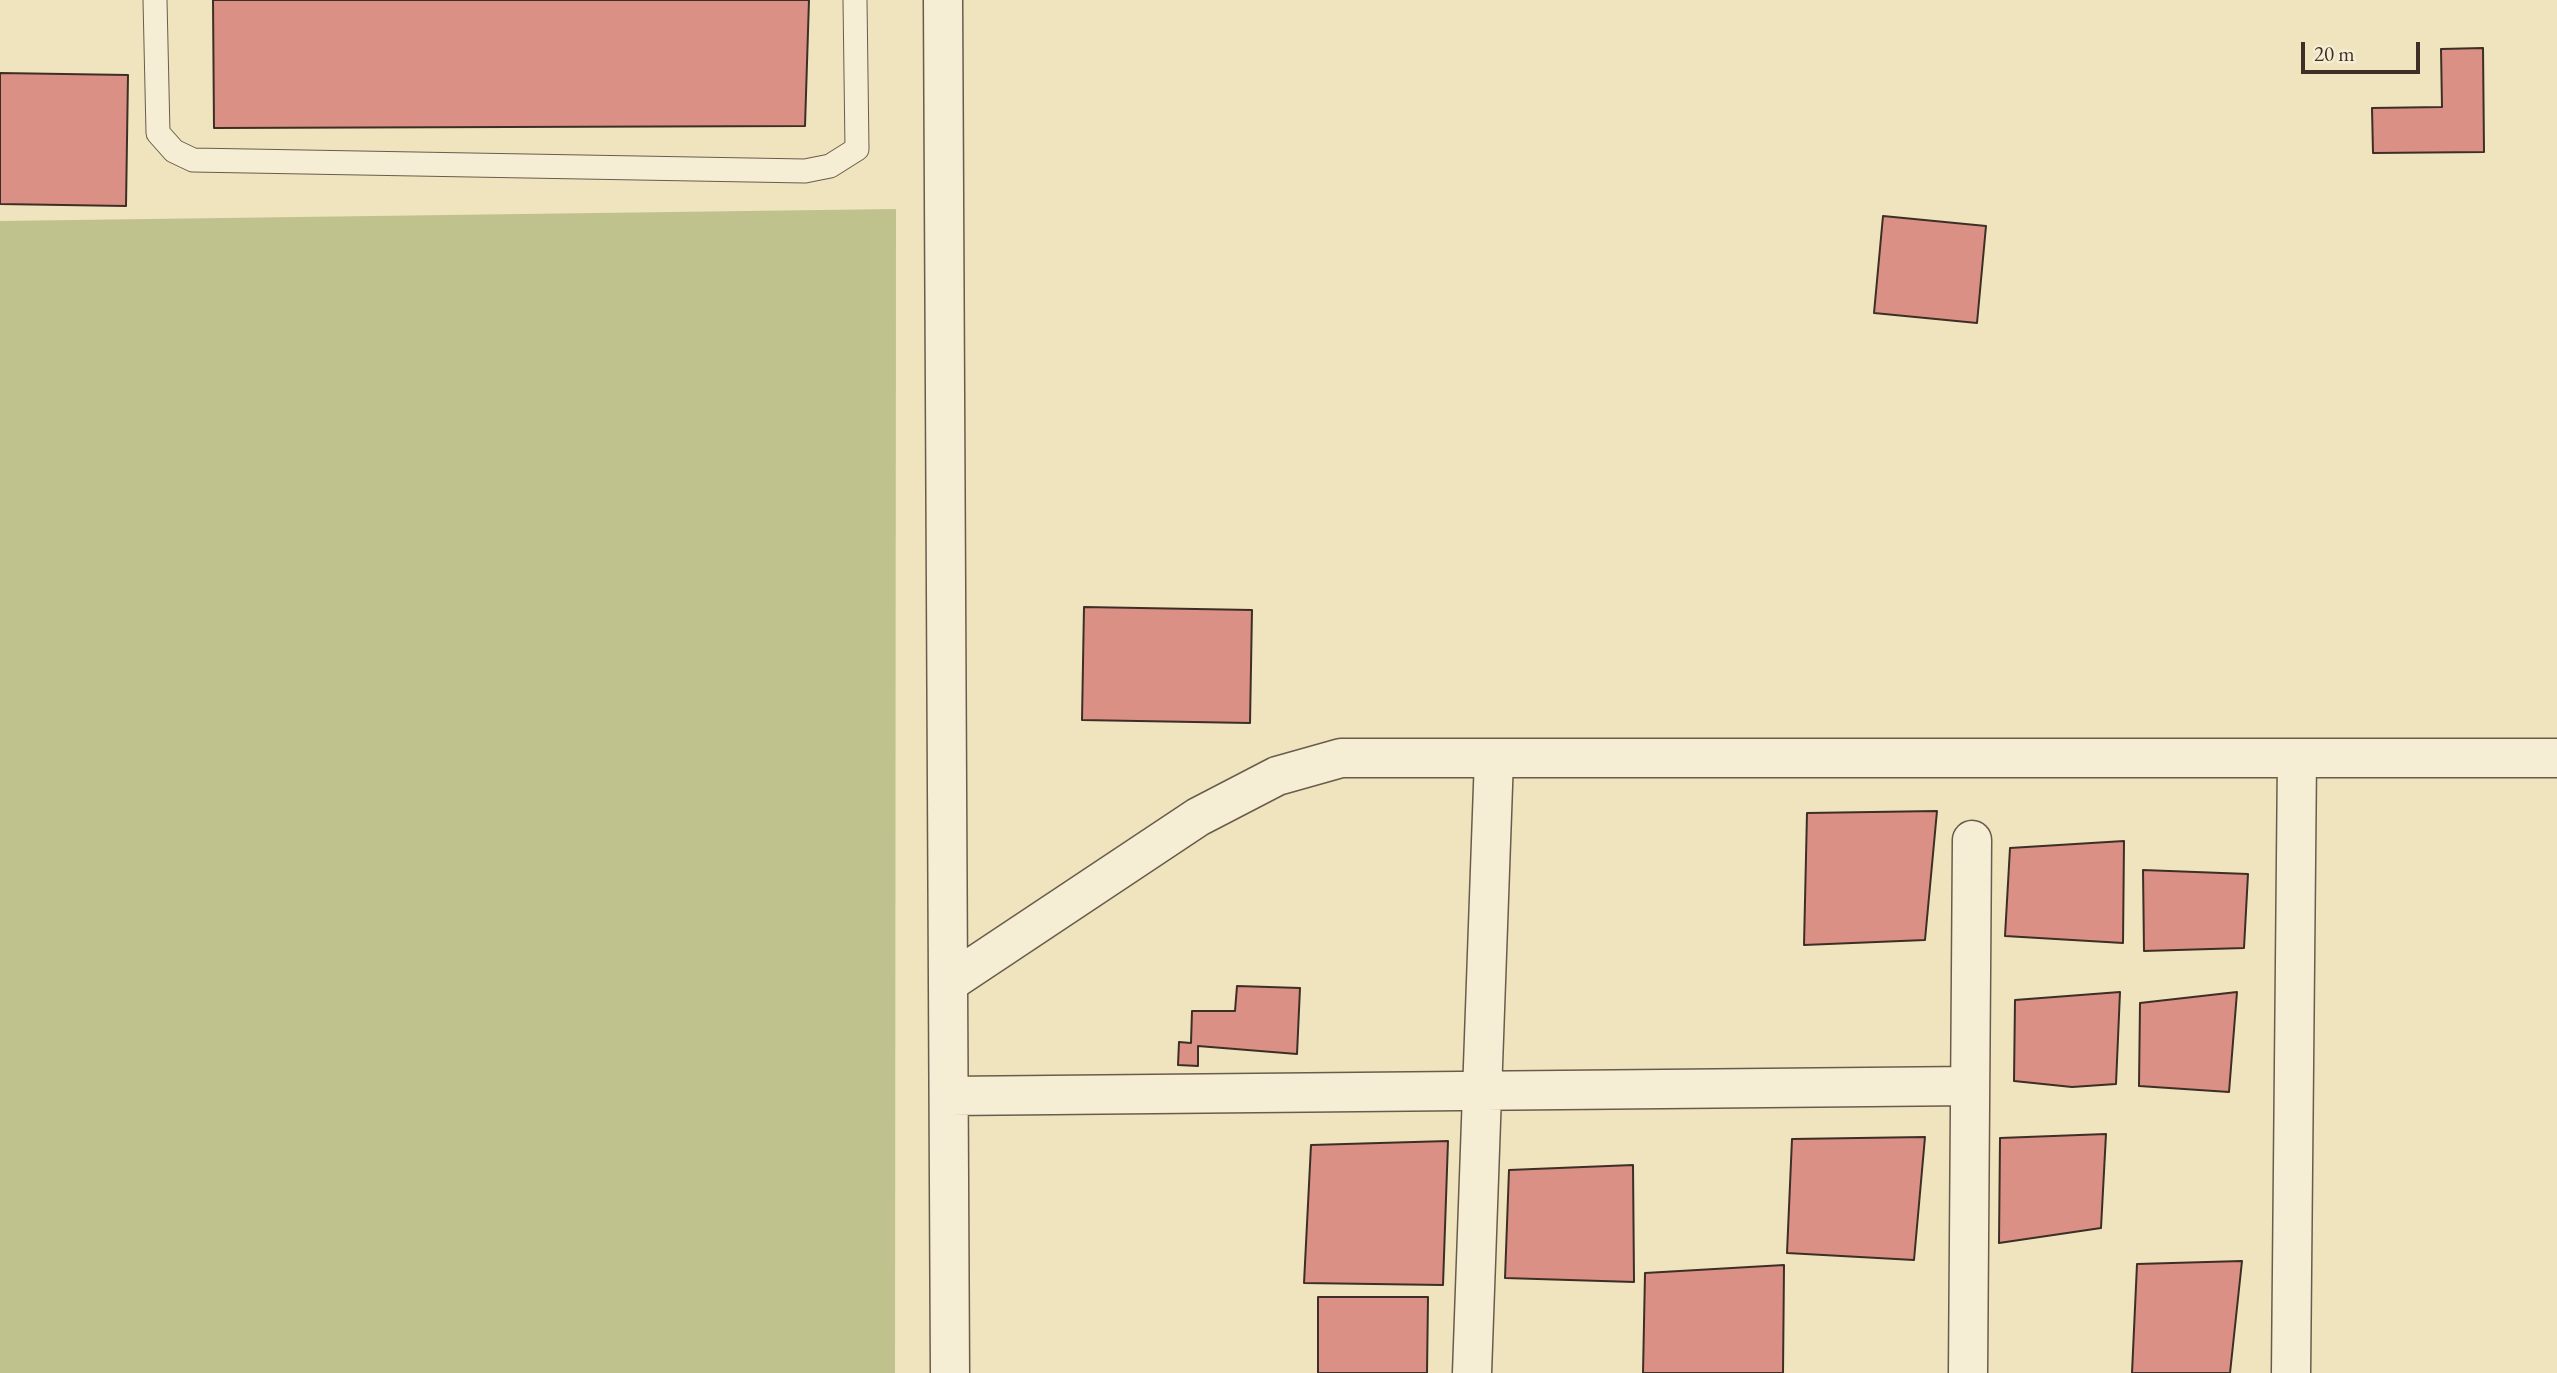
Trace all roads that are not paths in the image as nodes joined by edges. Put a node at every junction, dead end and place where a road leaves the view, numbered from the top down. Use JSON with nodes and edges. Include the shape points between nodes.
{"nodes":[{"id":1,"x":155,"y":0,"type":"edge"},
{"id":2,"x":855,"y":0,"type":"edge"},
{"id":3,"x":943,"y":0,"type":"edge"},
{"id":4,"x":1494,"y":758,"type":"junction"},
{"id":5,"x":2297,"y":758,"type":"junction"},
{"id":6,"x":2557,"y":758,"type":"edge"},
{"id":7,"x":1972,"y":841,"type":"dead end"},
{"id":8,"x":950,"y":982,"type":"junction"},
{"id":9,"x":1970,"y":1086,"type":"junction"},
{"id":10,"x":1483,"y":1091,"type":"junction"},
{"id":11,"x":950,"y":1096,"type":"junction"},
{"id":12,"x":950,"y":1373,"type":"edge"},
{"id":13,"x":1472,"y":1373,"type":"edge"},
{"id":14,"x":1968,"y":1373,"type":"edge"},
{"id":15,"x":2291,"y":1373,"type":"edge"}],
"edges":[{"from":1,"to":2,"type":"lane","via":[[158,133],[173,151],[193,160],[805,171],[830,166],[857,149]]},
{"from":3,"to":8,"type":"street"},
{"from":4,"to":5,"type":"street"},
{"from":4,"to":8,"type":"street","via":[[1341,758],[1277,776],[1198,817]]},
{"from":4,"to":10,"type":"street"},
{"from":5,"to":6,"type":"street"},
{"from":5,"to":15,"type":"street"},
{"from":7,"to":9,"type":"street"},
{"from":8,"to":11,"type":"street"},
{"from":9,"to":10,"type":"street"},
{"from":9,"to":14,"type":"street"},
{"from":10,"to":11,"type":"street"},
{"from":10,"to":13,"type":"street"},
{"from":11,"to":12,"type":"street"}]}
